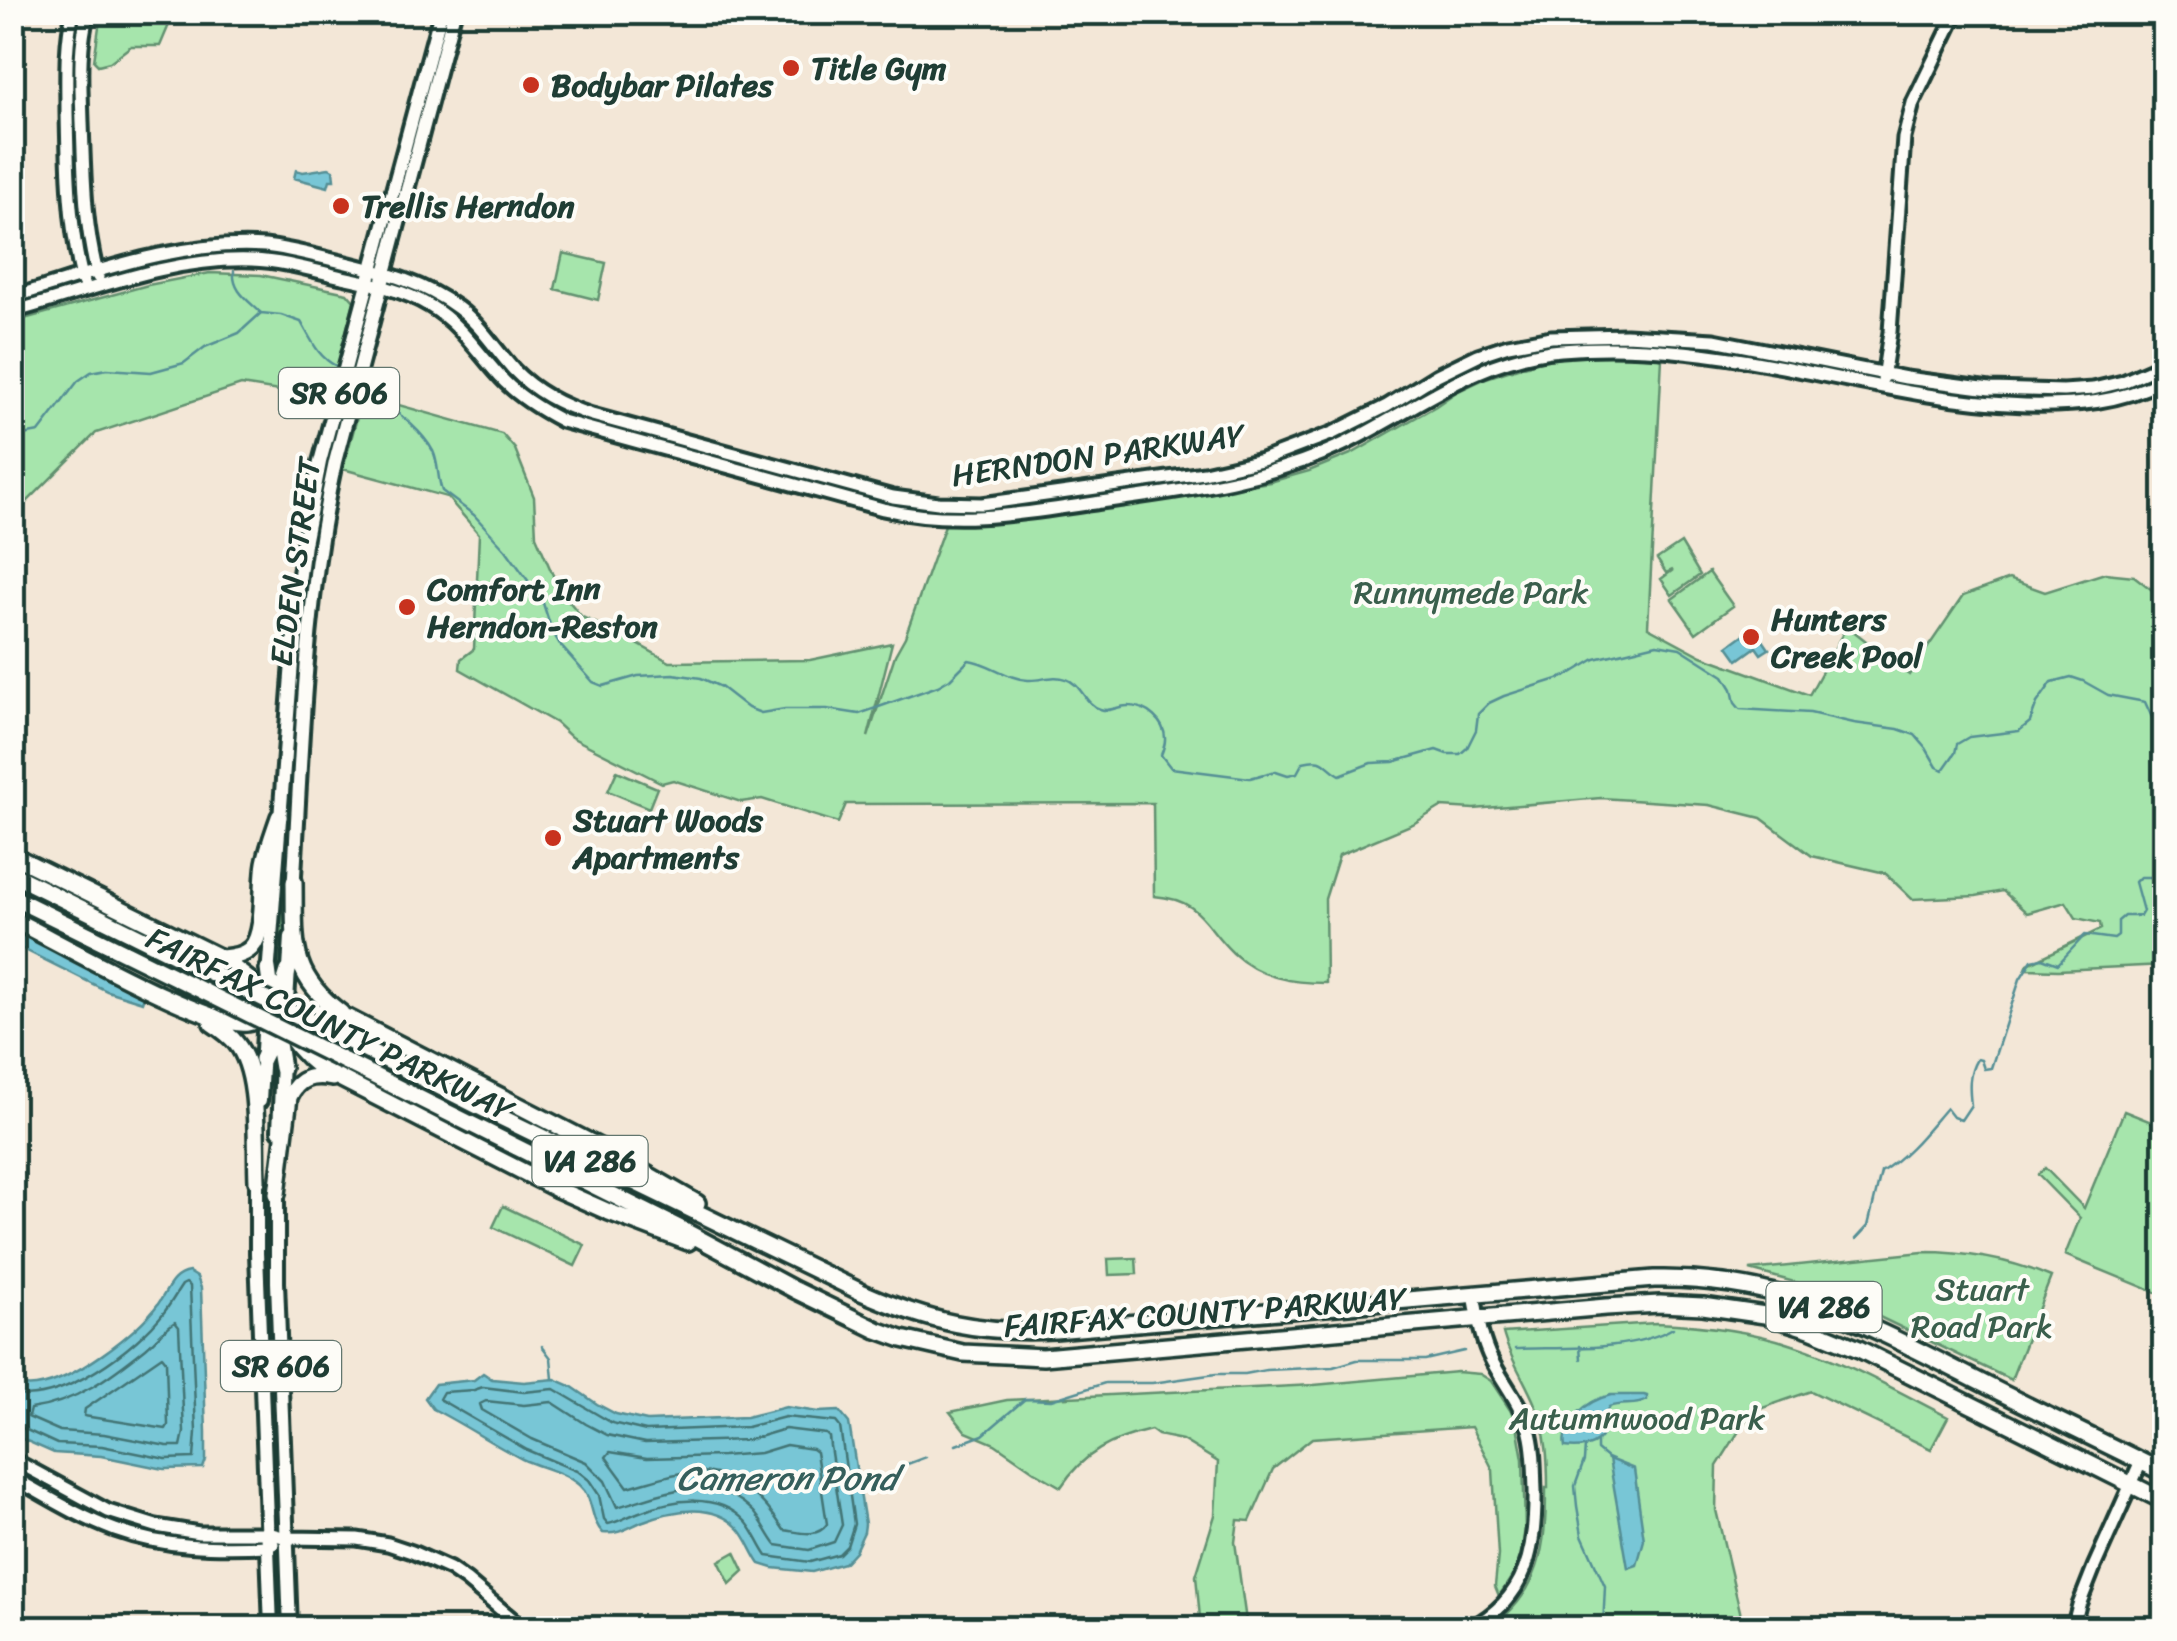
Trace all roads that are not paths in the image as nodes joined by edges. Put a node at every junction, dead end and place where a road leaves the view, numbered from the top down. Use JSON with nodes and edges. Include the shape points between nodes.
{"nodes":[{"id":1,"x":72,"y":12,"type":"edge"},
{"id":2,"x":88,"y":12,"type":"edge"},
{"id":3,"x":440,"y":12,"type":"edge"},
{"id":4,"x":454,"y":12,"type":"edge"},
{"id":5,"x":1957,"y":12,"type":"edge"},
{"id":6,"x":97,"y":272,"type":"junction"},
{"id":7,"x":82,"y":277,"type":"junction"},
{"id":8,"x":377,"y":278,"type":"junction"},
{"id":9,"x":101,"y":286,"type":"junction"},
{"id":10,"x":85,"y":291,"type":"junction"},
{"id":11,"x":12,"y":297,"type":"edge"},
{"id":12,"x":12,"y":312,"type":"edge"},
{"id":13,"x":2164,"y":364,"type":"edge"},
{"id":14,"x":1884,"y":373,"type":"junction"},
{"id":15,"x":2164,"y":380,"type":"edge"},
{"id":16,"x":1881,"y":387,"type":"junction"},
{"id":17,"x":279,"y":816,"type":"junction"},
{"id":18,"x":12,"y":856,"type":"edge"},
{"id":19,"x":12,"y":874,"type":"edge"},
{"id":20,"x":294,"y":882,"type":"junction"},
{"id":21,"x":12,"y":897,"type":"edge"},
{"id":22,"x":12,"y":919,"type":"edge"},
{"id":23,"x":221,"y":958,"type":"junction"},
{"id":24,"x":268,"y":970,"type":"joint"},
{"id":25,"x":288,"y":971,"type":"junction"},
{"id":26,"x":188,"y":1008,"type":"junction"},
{"id":27,"x":269,"y":1008,"type":"junction"},
{"id":28,"x":348,"y":1018,"type":"junction"},
{"id":29,"x":282,"y":1029,"type":"junction"},
{"id":30,"x":262,"y":1059,"type":"junction"},
{"id":31,"x":282,"y":1071,"type":"joint"},
{"id":32,"x":340,"y":1080,"type":"junction"},
{"id":33,"x":257,"y":1181,"type":"junction"},
{"id":34,"x":277,"y":1194,"type":"junction"},
{"id":35,"x":836,"y":1280,"type":"junction"},
{"id":36,"x":784,"y":1284,"type":"junction"},
{"id":37,"x":1474,"y":1294,"type":"junction"},
{"id":38,"x":1478,"y":1319,"type":"junction"},
{"id":39,"x":12,"y":1459,"type":"edge"},
{"id":40,"x":2142,"y":1462,"type":"junction"},
{"id":41,"x":2164,"y":1473,"type":"edge"},
{"id":42,"x":12,"y":1477,"type":"edge"},
{"id":43,"x":2131,"y":1484,"type":"junction"},
{"id":44,"x":2164,"y":1501,"type":"edge"},
{"id":45,"x":286,"y":1538,"type":"junction"},
{"id":46,"x":268,"y":1540,"type":"junction"},
{"id":47,"x":271,"y":1628,"type":"edge"},
{"id":48,"x":290,"y":1628,"type":"edge"},
{"id":49,"x":524,"y":1628,"type":"edge"},
{"id":50,"x":1470,"y":1628,"type":"edge"},
{"id":51,"x":2073,"y":1628,"type":"edge"}],
"edges":[{"from":1,"to":7,"type":"main road","via":[[68,136],[72,233]]},
{"from":2,"to":6,"type":"main road","via":[[81,60],[83,164]]},
{"from":3,"to":8,"type":"main road","name":"ELDEN STREET"},
{"from":4,"to":8,"type":"main road","name":"ELDEN STREET"},
{"from":5,"to":14,"type":"main road","via":[[1913,103],[1904,138]]},
{"from":6,"to":7,"type":"main road","name":"HERNDON PARKWAY"},
{"from":6,"to":8,"type":"main road","name":"HERNDON PARKWAY","via":[[166,254],[238,246],[280,248]]},
{"from":6,"to":9,"type":"main road"},
{"from":7,"to":10,"type":"main road"},
{"from":7,"to":11,"type":"main road","name":"HERNDON PARKWAY"},
{"from":8,"to":9,"type":"main road","name":"HERNDON PARKWAY","via":[[240,260],[167,268]]},
{"from":8,"to":14,"type":"main road","name":"HERNDON PARKWAY","via":[[430,290],[453,304],[524,380],[564,405],[938,504],[998,503],[1249,464],[1334,433],[1478,355],[1551,337],[1684,337]]},
{"from":8,"to":16,"type":"main road","name":"HERNDON PARKWAY","via":[[445,316],[507,384],[562,420],[883,509],[942,518],[1016,515],[1253,477],[1338,447],[1484,368],[1556,350],[1694,352]]},
{"from":8,"to":17,"type":"main road","name":"ELDEN STREET","number":"SR 606","via":[[320,462],[304,544]]},
{"from":8,"to":20,"type":"main road","name":"ELDEN STREET","number":"SR 606","via":[[320,533]]},
{"from":9,"to":10,"type":"main road","name":"HERNDON PARKWAY"},
{"from":10,"to":12,"type":"main road","name":"HERNDON PARKWAY"},
{"from":13,"to":14,"type":"main road","name":"HERNDON PARKWAY","via":[[2124,382],[2078,391],[1976,388]]},
{"from":14,"to":16,"type":"main road"},
{"from":15,"to":16,"type":"main road","name":"HERNDON PARKWAY","via":[[2110,400],[2067,406],[1963,401]]},
{"from":17,"to":23,"type":"highway","via":[[264,868],[255,942],[246,952]]},
{"from":17,"to":24,"type":"main road","name":"ELDEN STREET","number":"SR 606"},
{"from":18,"to":23,"type":"highway"},
{"from":19,"to":35,"type":"highway","name":"FAIRFAX COUNTY PARKWAY","number":"VA 286","bridge":true},
{"from":20,"to":25,"type":"main road","name":"ELDEN STREET","number":"SR 606"},
{"from":20,"to":28,"type":"highway","via":[[300,967],[314,990]]},
{"from":21,"to":36,"type":"highway","name":"FAIRFAX COUNTY PARKWAY","number":"VA 286","bridge":true},
{"from":22,"to":26,"type":"highway"},
{"from":23,"to":27,"type":"highway"},
{"from":24,"to":27,"type":"highway"},
{"from":25,"to":27,"type":"highway"},
{"from":25,"to":29,"type":"main road","name":"ELDEN STREET","number":"SR 606"},
{"from":26,"to":27,"type":"highway","via":[[238,1024]]},
{"from":26,"to":33,"type":"highway","via":[[223,1030],[246,1060]]},
{"from":27,"to":29,"type":"highway"},
{"from":27,"to":30,"type":"main road","number":"SR 606"},
{"from":28,"to":29,"type":"highway","via":[[309,1011]]},
{"from":28,"to":35,"type":"highway","via":[[603,1149]]},
{"from":29,"to":30,"type":"highway"},
{"from":29,"to":31,"type":"highway"},
{"from":29,"to":32,"type":"highway","via":[[305,1056]]},
{"from":30,"to":33,"type":"main road","number":"SR 606"},
{"from":31,"to":34,"type":"main road","number":"SR 606"},
{"from":32,"to":34,"type":"highway","via":[[314,1076],[292,1090]]},
{"from":32,"to":36,"type":"highway","via":[[573,1197]]},
{"from":33,"to":46,"type":"main road","number":"SR 606"},
{"from":34,"to":45,"type":"main road","number":"SR 606"},
{"from":35,"to":37,"type":"highway","name":"FAIRFAX COUNTY PARKWAY","number":"VA 286","via":[[926,1318],[1014,1332]]},
{"from":36,"to":38,"type":"highway","name":"FAIRFAX COUNTY PARKWAY","number":"VA 286","via":[[902,1338],[1009,1357]]},
{"from":37,"to":38,"type":"main road"},
{"from":37,"to":40,"type":"highway","name":"FAIRFAX COUNTY PARKWAY","number":"VA 286","via":[[1678,1279],[1786,1294],[1858,1322]]},
{"from":38,"to":43,"type":"highway","name":"FAIRFAX COUNTY PARKWAY","number":"VA 286","via":[[1660,1304],[1765,1315],[1859,1350]]},
{"from":38,"to":50,"type":"main road","via":[[1492,1361],[1528,1426],[1535,1518],[1520,1580],[1502,1606]]},
{"from":39,"to":46,"type":"main road","via":[[134,1520]]},
{"from":40,"to":41,"type":"highway","name":"FAIRFAX COUNTY PARKWAY","number":"VA 286"},
{"from":40,"to":43,"type":"main road"},
{"from":42,"to":46,"type":"main road","via":[[132,1536],[195,1546]]},
{"from":43,"to":44,"type":"highway","name":"FAIRFAX COUNTY PARKWAY","number":"VA 286"},
{"from":43,"to":51,"type":"main road"},
{"from":45,"to":46,"type":"main road"},
{"from":45,"to":48,"type":"main road","number":"SR 606"},
{"from":45,"to":49,"type":"main road","via":[[357,1539],[429,1558]]},
{"from":46,"to":47,"type":"main road","number":"SR 606"}]}
